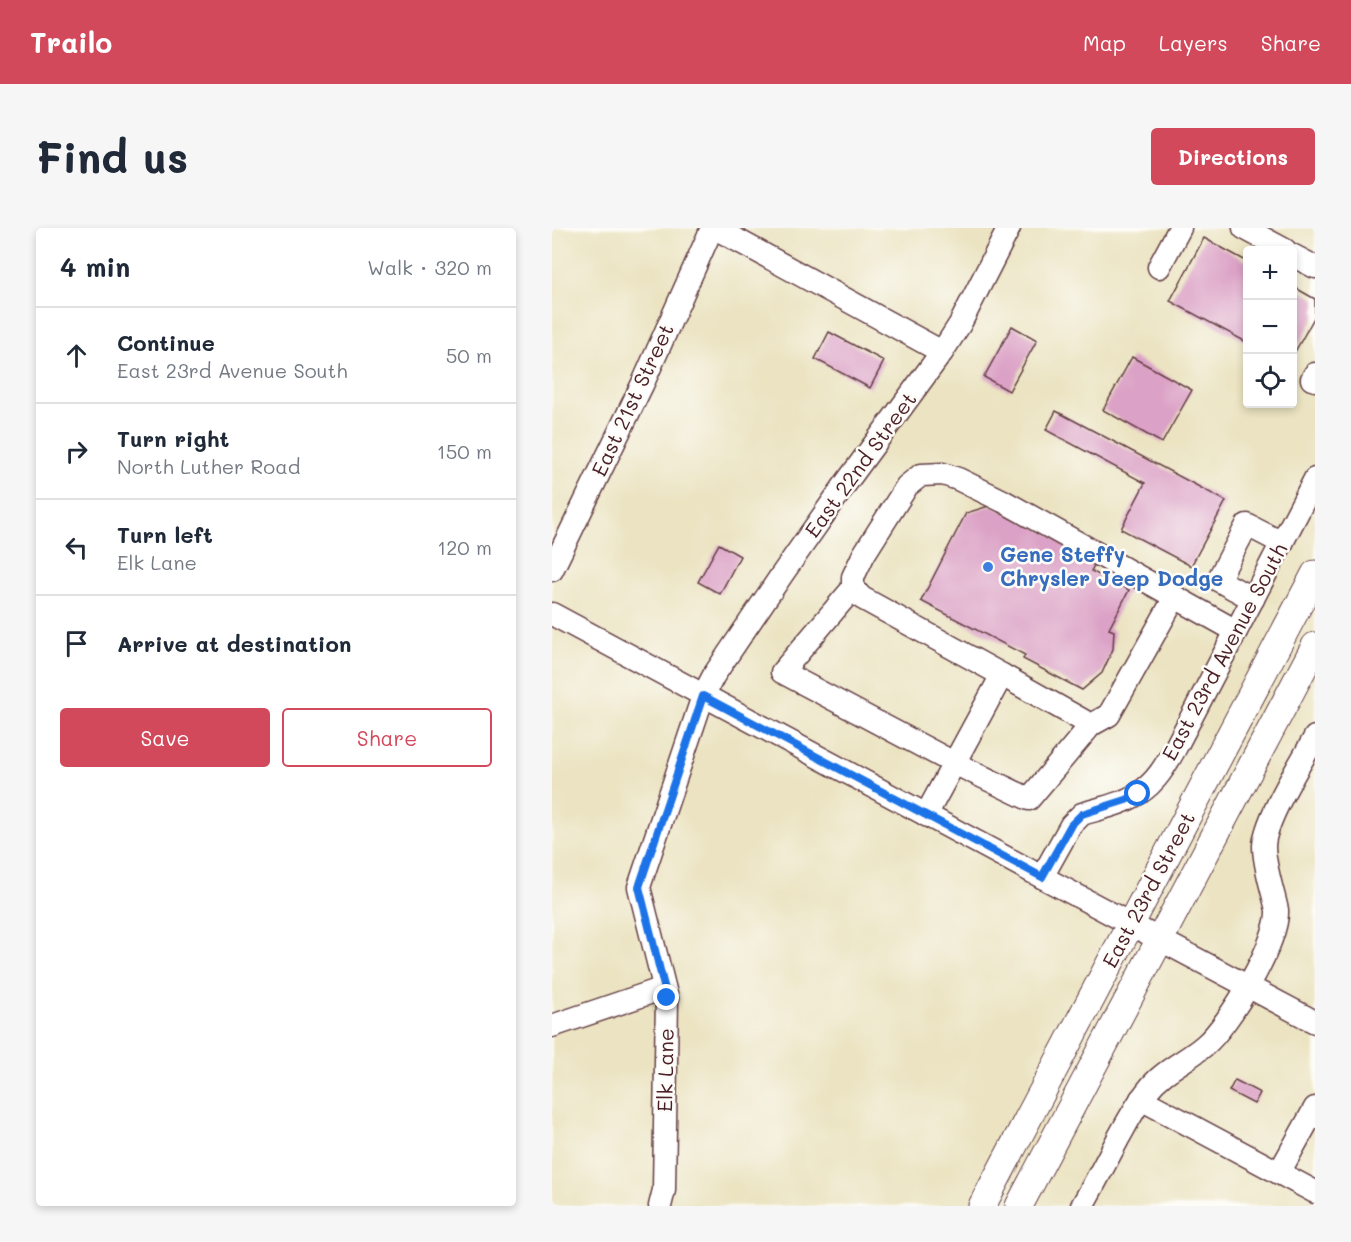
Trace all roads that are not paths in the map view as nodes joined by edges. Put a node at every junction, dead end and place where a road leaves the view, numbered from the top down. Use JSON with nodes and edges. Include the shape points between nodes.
{"nodes":[{"id":1,"x":713,"y":228,"type":"edge"},
{"id":2,"x":1009,"y":228,"type":"edge"},
{"id":3,"x":1180,"y":228,"type":"edge"},
{"id":4,"x":1244,"y":228,"type":"edge"},
{"id":5,"x":1278,"y":246,"type":"edge"},
{"id":6,"x":1297,"y":257,"type":"edge"},
{"id":7,"x":1159,"y":267,"type":"dead end"},
{"id":8,"x":1315,"y":267,"type":"edge"},
{"id":9,"x":942,"y":352,"type":"junction"},
{"id":10,"x":1315,"y":374,"type":"edge"},
{"id":11,"x":1315,"y":381,"type":"edge"},
{"id":12,"x":1315,"y":479,"type":"edge"},
{"id":13,"x":1282,"y":543,"type":"junction"},
{"id":14,"x":552,"y":570,"type":"edge"},
{"id":15,"x":1315,"y":574,"type":"edge"},
{"id":16,"x":853,"y":588,"type":"junction"},
{"id":17,"x":1175,"y":597,"type":"junction"},
{"id":18,"x":1253,"y":599,"type":"junction"},
{"id":19,"x":552,"y":614,"type":"edge"},
{"id":20,"x":1236,"y":631,"type":"junction"},
{"id":21,"x":1315,"y":646,"type":"edge"},
{"id":22,"x":1002,"y":675,"type":"junction"},
{"id":23,"x":703,"y":696,"type":"junction"},
{"id":24,"x":1091,"y":725,"type":"junction"},
{"id":25,"x":1315,"y":737,"type":"edge"},
{"id":26,"x":954,"y":763,"type":"junction"},
{"id":27,"x":926,"y":815,"type":"junction"},
{"id":28,"x":1042,"y":877,"type":"junction"},
{"id":29,"x":1131,"y":925,"type":"junction"},
{"id":30,"x":1161,"y":940,"type":"junction"},
{"id":31,"x":1248,"y":986,"type":"junction"},
{"id":32,"x":664,"y":988,"type":"junction"},
{"id":33,"x":1315,"y":1022,"type":"edge"},
{"id":34,"x":552,"y":1026,"type":"edge"},
{"id":35,"x":1141,"y":1099,"type":"junction"},
{"id":36,"x":1315,"y":1108,"type":"edge"},
{"id":37,"x":1280,"y":1173,"type":"junction"},
{"id":38,"x":1315,"y":1192,"type":"edge"},
{"id":39,"x":660,"y":1206,"type":"edge"},
{"id":40,"x":982,"y":1206,"type":"edge"},
{"id":41,"x":1019,"y":1206,"type":"edge"},
{"id":42,"x":1082,"y":1206,"type":"edge"}],
"edges":[{"from":1,"to":9,"type":"street"},
{"from":1,"to":14,"type":"street","name":"East 21st Street"},
{"from":2,"to":9,"type":"street","name":"East 22nd Street"},
{"from":3,"to":7,"type":"street"},
{"from":4,"to":5,"type":"street"},
{"from":6,"to":8,"type":"street"},
{"from":9,"to":23,"type":"street","name":"East 22nd Street","via":[[783,573]]},
{"from":10,"to":11,"type":"street"},
{"from":12,"to":13,"type":"street","name":"East 23rd Avenue South"},
{"from":13,"to":18,"type":"street","name":"East 23rd Avenue South"},
{"from":13,"to":18,"type":"street","via":[[1247,525],[1218,580]]},
{"from":15,"to":29,"type":"main road","name":"East 23rd Street"},
{"from":16,"to":17,"type":"street","via":[[864,554],[907,486],[921,475],[943,474],[1004,501]]},
{"from":16,"to":22,"type":"street","via":[[862,597]]},
{"from":16,"to":26,"type":"street","via":[[782,672]]},
{"from":17,"to":20,"type":"street"},
{"from":17,"to":24,"type":"street","via":[[1108,715]]},
{"from":18,"to":20,"type":"street","name":"East 23rd Avenue South"},
{"from":19,"to":23,"type":"street"},
{"from":20,"to":28,"type":"street","name":"East 23rd Avenue South","via":[[1155,779],[1126,800],[1082,814],[1071,825]]},
{"from":21,"to":30,"type":"main road","name":"East 23rd Street"},
{"from":22,"to":24,"type":"street"},
{"from":22,"to":26,"type":"street"},
{"from":23,"to":27,"type":"street"},
{"from":23,"to":32,"type":"street","name":"Elk Lane","via":[[639,887]]},
{"from":24,"to":26,"type":"street","via":[[1029,799]]},
{"from":25,"to":31,"type":"street","via":[[1266,835],[1265,857],[1278,918]]},
{"from":26,"to":27,"type":"street"},
{"from":27,"to":28,"type":"street"},
{"from":28,"to":29,"type":"street"},
{"from":29,"to":30,"type":"street"},
{"from":29,"to":40,"type":"main road","name":"East 23rd Street"},
{"from":30,"to":31,"type":"street"},
{"from":30,"to":41,"type":"main road","name":"East 23rd Street"},
{"from":31,"to":33,"type":"street"},
{"from":31,"to":35,"type":"street","via":[[1215,1037],[1157,1080]]},
{"from":32,"to":34,"type":"street"},
{"from":32,"to":39,"type":"street","name":"Elk Lane","via":[[664,1190]]},
{"from":35,"to":37,"type":"street"},
{"from":35,"to":42,"type":"street"},
{"from":36,"to":37,"type":"street"},
{"from":37,"to":38,"type":"street"}]}
